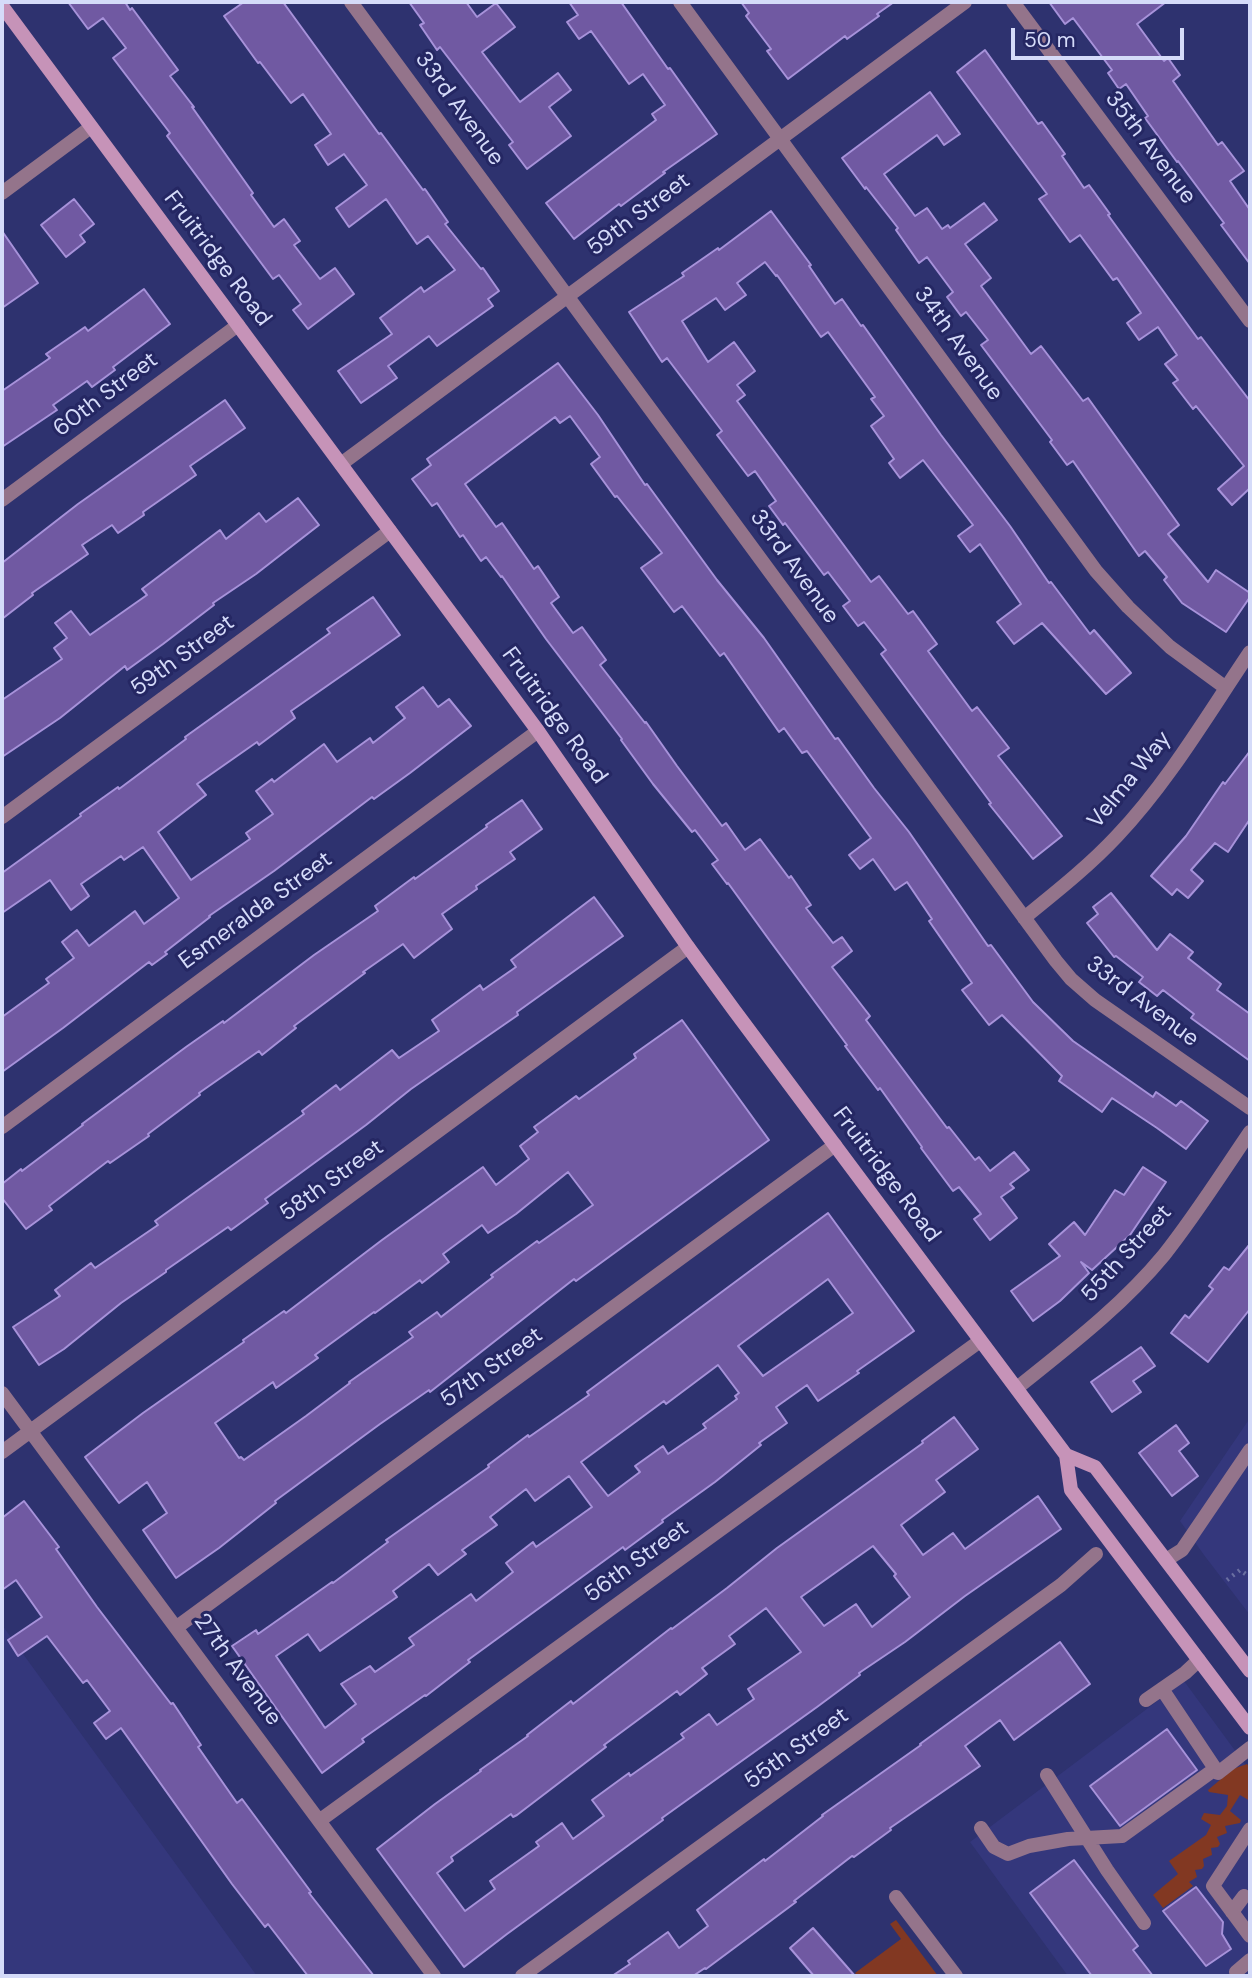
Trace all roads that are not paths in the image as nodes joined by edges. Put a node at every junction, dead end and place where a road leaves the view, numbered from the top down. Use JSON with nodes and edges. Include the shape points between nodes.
{"nodes":[{"id":1,"x":351,"y":2,"type":"edge"},
{"id":2,"x":680,"y":2,"type":"edge"},
{"id":3,"x":965,"y":2,"type":"edge"},
{"id":4,"x":1013,"y":2,"type":"edge"},
{"id":5,"x":2,"y":6,"type":"edge"},
{"id":6,"x":91,"y":127,"type":"junction"},
{"id":7,"x":780,"y":138,"type":"junction"},
{"id":8,"x":2,"y":193,"type":"edge"},
{"id":9,"x":568,"y":296,"type":"junction"},
{"id":10,"x":1250,"y":321,"type":"edge"},
{"id":11,"x":238,"y":325,"type":"junction"},
{"id":12,"x":341,"y":464,"type":"junction"},
{"id":13,"x":2,"y":500,"type":"edge"},
{"id":14,"x":390,"y":531,"type":"junction"},
{"id":15,"x":1250,"y":652,"type":"edge"},
{"id":16,"x":1226,"y":688,"type":"junction"},
{"id":17,"x":538,"y":731,"type":"junction"},
{"id":18,"x":2,"y":817,"type":"edge"},
{"id":19,"x":1024,"y":918,"type":"junction"},
{"id":20,"x":688,"y":947,"type":"junction"},
{"id":21,"x":1250,"y":1108,"type":"edge"},
{"id":22,"x":2,"y":1127,"type":"edge"},
{"id":23,"x":1250,"y":1132,"type":"edge"},
{"id":24,"x":835,"y":1145,"type":"junction"},
{"id":25,"x":980,"y":1341,"type":"junction"},
{"id":26,"x":1017,"y":1388,"type":"junction"},
{"id":27,"x":2,"y":1392,"type":"edge"},
{"id":28,"x":30,"y":1431,"type":"junction"},
{"id":29,"x":1250,"y":1450,"type":"edge"},
{"id":30,"x":2,"y":1452,"type":"edge"},
{"id":31,"x":1066,"y":1455,"type":"junction"},
{"id":32,"x":1096,"y":1554,"type":"dead end"},
{"id":33,"x":1166,"y":1560,"type":"junction"},
{"id":34,"x":177,"y":1627,"type":"junction"},
{"id":35,"x":1199,"y":1660,"type":"junction"},
{"id":36,"x":1250,"y":1671,"type":"edge"},
{"id":37,"x":1161,"y":1689,"type":"junction"},
{"id":38,"x":1146,"y":1700,"type":"dead end"},
{"id":39,"x":1250,"y":1728,"type":"edge"},
{"id":40,"x":1250,"y":1748,"type":"edge"},
{"id":41,"x":1216,"y":1769,"type":"junction"},
{"id":42,"x":1047,"y":1775,"type":"dead end"},
{"id":43,"x":319,"y":1821,"type":"junction"},
{"id":44,"x":981,"y":1828,"type":"dead end"},
{"id":45,"x":1250,"y":1829,"type":"edge"},
{"id":46,"x":1086,"y":1838,"type":"junction"},
{"id":47,"x":1244,"y":1896,"type":"dead end"},
{"id":48,"x":896,"y":1897,"type":"dead end"},
{"id":49,"x":1232,"y":1912,"type":"junction"},
{"id":50,"x":1144,"y":1923,"type":"dead end"},
{"id":51,"x":1250,"y":1934,"type":"edge"},
{"id":52,"x":1250,"y":1960,"type":"edge"},
{"id":53,"x":1236,"y":1972,"type":"dead end"},
{"id":54,"x":434,"y":1976,"type":"edge"},
{"id":55,"x":522,"y":1976,"type":"edge"},
{"id":56,"x":956,"y":1976,"type":"edge"}],
"edges":[{"from":1,"to":9,"type":"street","name":"33rd Avenue"},
{"from":2,"to":7,"type":"street","name":"34th Avenue"},
{"from":3,"to":7,"type":"street","name":"59th Street"},
{"from":4,"to":10,"type":"street","name":"35th Avenue"},
{"from":5,"to":6,"type":"main road","name":"Fruitridge Road"},
{"from":6,"to":8,"type":"street"},
{"from":6,"to":11,"type":"main road","name":"Fruitridge Road"},
{"from":7,"to":9,"type":"street","name":"59th Street"},
{"from":7,"to":16,"type":"street","name":"34th Avenue","via":[[1096,570],[1170,646]]},
{"from":9,"to":12,"type":"street","name":"59th Street"},
{"from":9,"to":19,"type":"street","name":"33rd Avenue"},
{"from":11,"to":12,"type":"main road","name":"Fruitridge Road"},
{"from":11,"to":13,"type":"street","name":"60th Street"},
{"from":12,"to":14,"type":"main road","name":"Fruitridge Road"},
{"from":14,"to":17,"type":"main road","name":"Fruitridge Road"},
{"from":14,"to":18,"type":"street","name":"59th Street"},
{"from":15,"to":16,"type":"street","name":"Velma Way"},
{"from":16,"to":19,"type":"street","name":"Velma Way","via":[[1163,781],[1118,835]]},
{"from":17,"to":20,"type":"main road","name":"Fruitridge Road"},
{"from":17,"to":22,"type":"street","name":"Esmeralda Street"},
{"from":19,"to":21,"type":"street","name":"33rd Avenue","via":[[1071,979],[1094,1000]]},
{"from":20,"to":24,"type":"main road","name":"Fruitridge Road"},
{"from":20,"to":28,"type":"street","name":"58th Street"},
{"from":23,"to":26,"type":"street","name":"55th Street","via":[[1163,1256],[1086,1332]]},
{"from":24,"to":25,"type":"main road","name":"Fruitridge Road"},
{"from":24,"to":34,"type":"street","name":"57th Street"},
{"from":25,"to":26,"type":"main road","name":"Fruitridge Road"},
{"from":25,"to":43,"type":"street","name":"56th Street"},
{"from":26,"to":31,"type":"main road","name":"Fruitridge Road"},
{"from":27,"to":28,"type":"street","name":"27th Avenue"},
{"from":28,"to":30,"type":"street","name":"58th Street"},
{"from":28,"to":34,"type":"street","name":"27th Avenue"},
{"from":29,"to":33,"type":"street","via":[[1182,1550]]},
{"from":31,"to":33,"type":"main road","name":"Fruitridge Road","via":[[1095,1467]]},
{"from":31,"to":35,"type":"main road","name":"Fruitridge Road","via":[[1071,1490]]},
{"from":32,"to":55,"type":"street","name":"55th Street","via":[[1061,1585]]},
{"from":33,"to":36,"type":"main road","name":"Fruitridge Road"},
{"from":34,"to":43,"type":"street","name":"27th Avenue"},
{"from":35,"to":37,"type":"street"},
{"from":35,"to":39,"type":"main road","name":"Fruitridge Road"},
{"from":37,"to":38,"type":"street"},
{"from":37,"to":41,"type":"street"},
{"from":40,"to":41,"type":"street","via":[[1218,1773]]},
{"from":41,"to":46,"type":"street","via":[[1122,1836]]},
{"from":42,"to":46,"type":"street"},
{"from":43,"to":54,"type":"street","name":"27th Avenue"},
{"from":44,"to":46,"type":"street","via":[[994,1847],[1008,1854],[1029,1846]]},
{"from":45,"to":49,"type":"street","via":[[1213,1886]]},
{"from":46,"to":50,"type":"street"},
{"from":47,"to":49,"type":"street"},
{"from":48,"to":56,"type":"street"},
{"from":49,"to":51,"type":"street"},
{"from":52,"to":53,"type":"street"}]}
